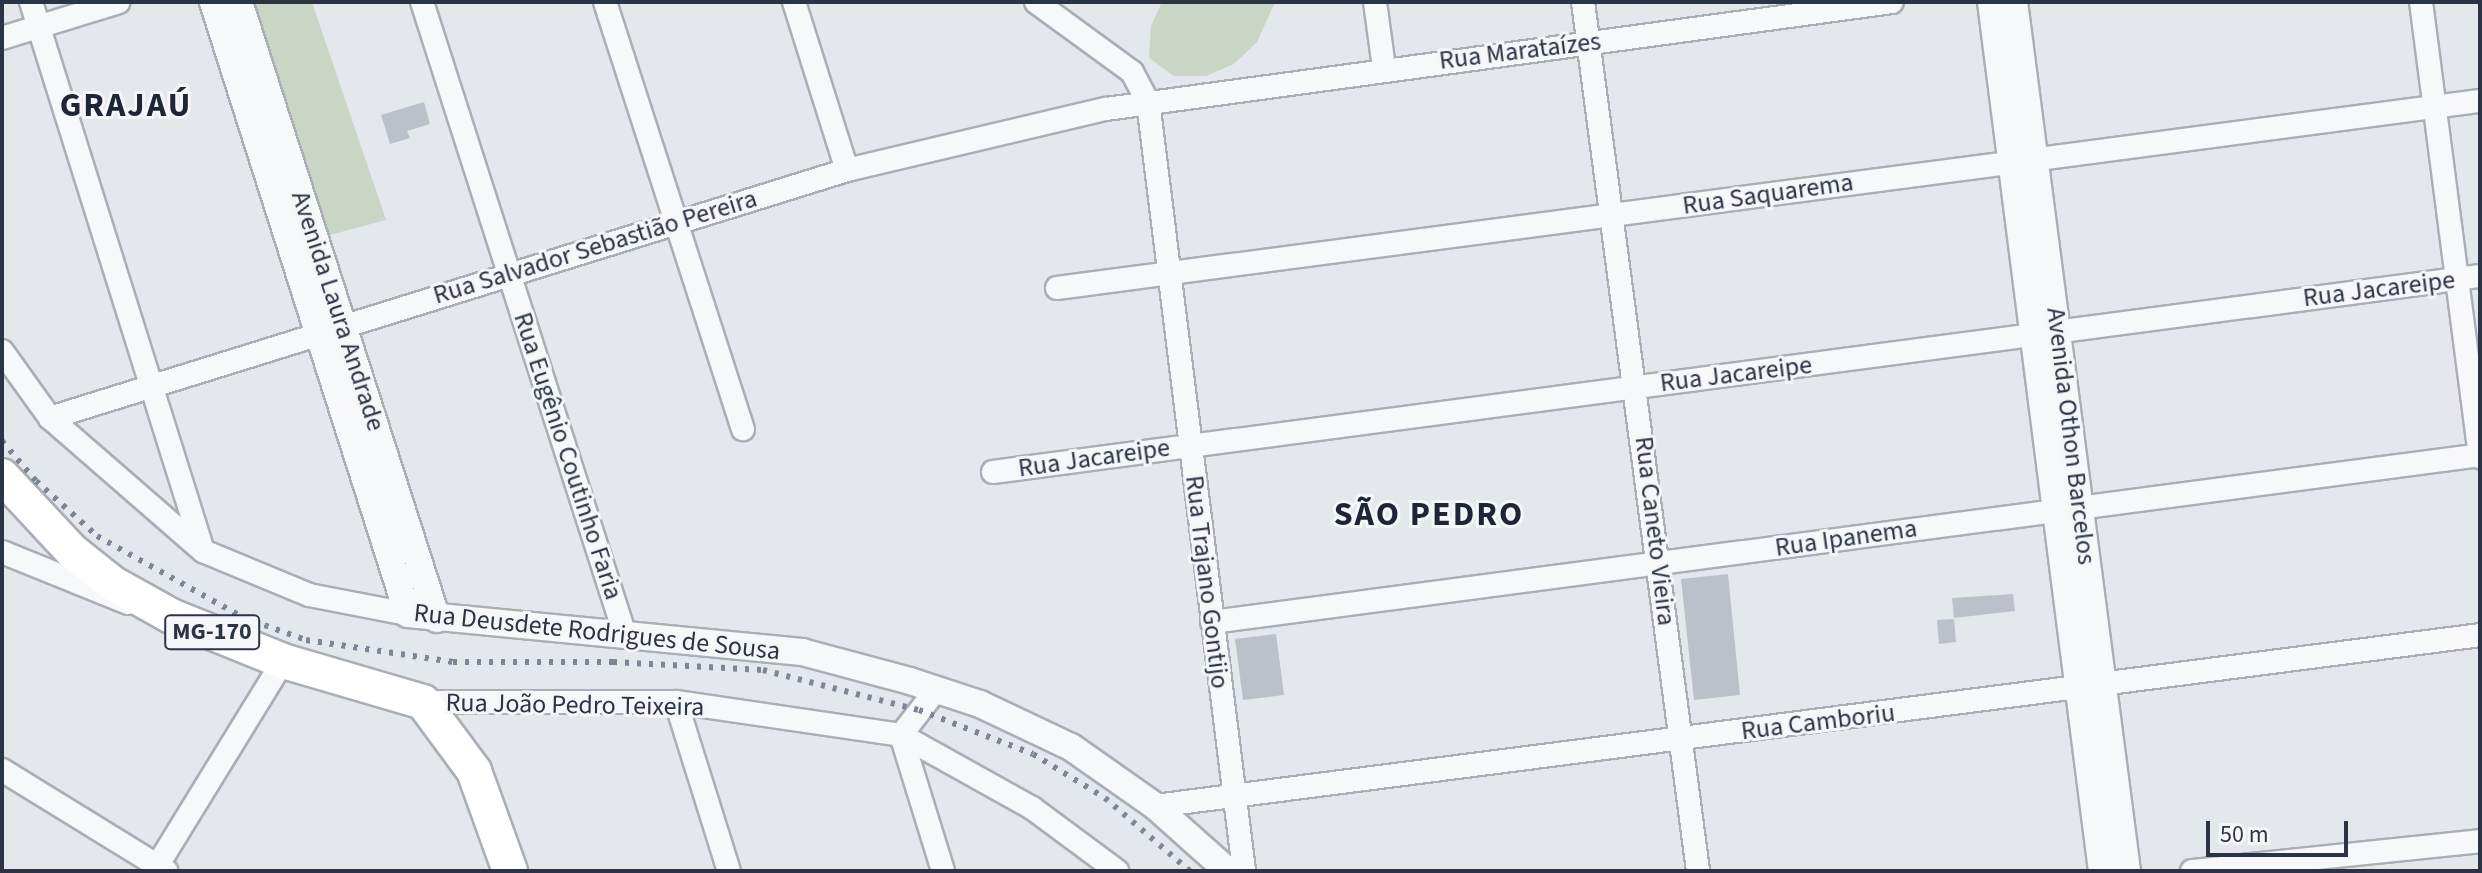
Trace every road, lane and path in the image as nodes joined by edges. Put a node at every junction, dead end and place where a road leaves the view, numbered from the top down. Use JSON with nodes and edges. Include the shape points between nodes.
{"nodes":[{"id":1,"x":31,"y":2,"type":"edge"},
{"id":2,"x":119,"y":2,"type":"edge"},
{"id":3,"x":213,"y":2,"type":"edge"},
{"id":4,"x":239,"y":2,"type":"edge"},
{"id":5,"x":422,"y":2,"type":"edge"},
{"id":6,"x":605,"y":2,"type":"edge"},
{"id":7,"x":794,"y":2,"type":"edge"},
{"id":8,"x":1036,"y":2,"type":"edge"},
{"id":9,"x":1375,"y":2,"type":"edge"},
{"id":10,"x":1583,"y":2,"type":"edge"},
{"id":11,"x":1892,"y":2,"type":"edge"},
{"id":12,"x":1991,"y":2,"type":"edge"},
{"id":13,"x":2014,"y":2,"type":"edge"},
{"id":14,"x":2421,"y":2,"type":"edge"},
{"id":15,"x":39,"y":27,"type":"junction"},
{"id":16,"x":2,"y":38,"type":"edge"},
{"id":17,"x":1590,"y":43,"type":"junction"},
{"id":18,"x":1384,"y":68,"type":"junction"},
{"id":19,"x":2480,"y":101,"type":"edge"},
{"id":20,"x":1148,"y":102,"type":"junction"},
{"id":21,"x":2435,"y":107,"type":"junction"},
{"id":22,"x":2023,"y":161,"type":"junction"},
{"id":23,"x":847,"y":170,"type":"junction"},
{"id":24,"x":1613,"y":215,"type":"junction"},
{"id":25,"x":677,"y":220,"type":"junction"},
{"id":26,"x":509,"y":273,"type":"junction"},
{"id":27,"x":1169,"y":274,"type":"junction"},
{"id":28,"x":2480,"y":276,"type":"edge"},
{"id":29,"x":2457,"y":279,"type":"junction"},
{"id":30,"x":1057,"y":288,"type":"dead end"},
{"id":31,"x":331,"y":330,"type":"junction"},
{"id":32,"x":2045,"y":333,"type":"junction"},
{"id":33,"x":2,"y":351,"type":"edge"},
{"id":34,"x":151,"y":386,"type":"junction"},
{"id":35,"x":1636,"y":387,"type":"junction"},
{"id":36,"x":50,"y":418,"type":"junction"},
{"id":37,"x":743,"y":429,"type":"dead end"},
{"id":38,"x":1190,"y":446,"type":"junction"},
{"id":39,"x":2480,"y":456,"type":"edge"},
{"id":40,"x":993,"y":472,"type":"dead end"},
{"id":41,"x":2,"y":476,"type":"edge"},
{"id":42,"x":2068,"y":509,"type":"junction"},
{"id":43,"x":203,"y":551,"type":"junction"},
{"id":44,"x":2,"y":552,"type":"edge"},
{"id":45,"x":1659,"y":564,"type":"junction"},
{"id":46,"x":408,"y":614,"type":"junction"},
{"id":47,"x":175,"y":617,"type":"junction"},
{"id":48,"x":437,"y":619,"type":"junction"},
{"id":49,"x":1212,"y":622,"type":"junction"},
{"id":50,"x":625,"y":635,"type":"junction"},
{"id":51,"x":2480,"y":635,"type":"edge"},
{"id":52,"x":283,"y":661,"type":"junction"},
{"id":53,"x":2091,"y":687,"type":"junction"},
{"id":54,"x":936,"y":690,"type":"junction"},
{"id":55,"x":423,"y":702,"type":"junction"},
{"id":56,"x":676,"y":702,"type":"junction"},
{"id":57,"x":450,"y":735,"type":"junction"},
{"id":58,"x":901,"y":735,"type":"junction"},
{"id":59,"x":1681,"y":739,"type":"junction"},
{"id":60,"x":2,"y":770,"type":"edge"},
{"id":61,"x":1234,"y":796,"type":"junction"},
{"id":62,"x":1155,"y":806,"type":"junction"},
{"id":63,"x":2480,"y":841,"type":"edge"},
{"id":64,"x":159,"y":869,"type":"edge"},
{"id":65,"x":489,"y":871,"type":"edge"},
{"id":66,"x":510,"y":871,"type":"edge"},
{"id":67,"x":729,"y":871,"type":"edge"},
{"id":68,"x":943,"y":871,"type":"edge"},
{"id":69,"x":1117,"y":871,"type":"edge"},
{"id":70,"x":1228,"y":871,"type":"edge"},
{"id":71,"x":1244,"y":871,"type":"edge"},
{"id":72,"x":1698,"y":871,"type":"edge"},
{"id":73,"x":2102,"y":871,"type":"edge"},
{"id":74,"x":2127,"y":871,"type":"edge"},
{"id":75,"x":2192,"y":871,"type":"edge"}],
"edges":[{"from":1,"to":15,"type":"street"},
{"from":2,"to":15,"type":"street"},
{"from":3,"to":31,"type":"street","name":"Avenida Laura Andrade"},
{"from":4,"to":31,"type":"street","name":"Avenida Laura Andrade"},
{"from":5,"to":26,"type":"street","name":"Rua Eugênio Coutinho Faria"},
{"from":6,"to":25,"type":"street"},
{"from":7,"to":23,"type":"street"},
{"from":8,"to":20,"type":"street","via":[[1132,72]]},
{"from":9,"to":18,"type":"street"},
{"from":10,"to":17,"type":"street","name":"Rua Caneto Vieira"},
{"from":11,"to":17,"type":"street","name":"Rua Marataízes"},
{"from":12,"to":22,"type":"street","name":"Avenida Othon Barcelos"},
{"from":13,"to":22,"type":"street","name":"Avenida Othon Barcelos"},
{"from":14,"to":21,"type":"street"},
{"from":15,"to":16,"type":"street"},
{"from":15,"to":34,"type":"street"},
{"from":17,"to":18,"type":"street","name":"Rua Marataízes"},
{"from":17,"to":24,"type":"street","name":"Rua Caneto Vieira"},
{"from":18,"to":20,"type":"street","name":"Rua Marataízes"},
{"from":19,"to":21,"type":"street","name":"Rua Saquarema"},
{"from":20,"to":23,"type":"street","name":"Rua Salvador Sebastião Pereira"},
{"from":20,"to":27,"type":"street","name":"Rua Trajano Gontijo"},
{"from":21,"to":22,"type":"street","name":"Rua Saquarema"},
{"from":21,"to":29,"type":"street"},
{"from":22,"to":24,"type":"street","name":"Rua Saquarema"},
{"from":22,"to":32,"type":"street","name":"Avenida Othon Barcelos"},
{"from":23,"to":25,"type":"street","name":"Rua Salvador Sebastião Pereira"},
{"from":24,"to":27,"type":"street","name":"Rua Saquarema"},
{"from":24,"to":35,"type":"street","name":"Rua Caneto Vieira"},
{"from":25,"to":26,"type":"street","name":"Rua Salvador Sebastião Pereira"},
{"from":25,"to":37,"type":"street"},
{"from":26,"to":31,"type":"street","name":"Rua Salvador Sebastião Pereira"},
{"from":26,"to":50,"type":"street","name":"Rua Eugênio Coutinho Faria"},
{"from":27,"to":30,"type":"street","name":"Rua Saquarema"},
{"from":27,"to":38,"type":"street","name":"Rua Trajano Gontijo"},
{"from":28,"to":29,"type":"street","name":"Rua Jacareipe"},
{"from":29,"to":32,"type":"street","name":"Rua Jacareipe"},
{"from":29,"to":39,"type":"street"},
{"from":31,"to":34,"type":"street","name":"Rua Salvador Sebastião Pereira"},
{"from":31,"to":46,"type":"street","name":"Avenida Laura Andrade"},
{"from":31,"to":48,"type":"street","name":"Avenida Laura Andrade"},
{"from":32,"to":35,"type":"street","name":"Rua Jacareipe"},
{"from":32,"to":42,"type":"street","name":"Avenida Othon Barcelos"},
{"from":33,"to":36,"type":"street","name":"Rua Deusdete Rodrigues de Sousa"},
{"from":34,"to":36,"type":"street","name":"Rua Salvador Sebastião Pereira"},
{"from":34,"to":43,"type":"street"},
{"from":35,"to":38,"type":"street","name":"Rua Jacareipe"},
{"from":35,"to":45,"type":"street","name":"Rua Caneto Vieira"},
{"from":36,"to":43,"type":"street","name":"Rua Deusdete Rodrigues de Sousa"},
{"from":38,"to":40,"type":"street","name":"Rua Jacareipe"},
{"from":38,"to":49,"type":"street","name":"Rua Trajano Gontijo"},
{"from":39,"to":42,"type":"street","name":"Rua Ipanema"},
{"from":41,"to":47,"type":"main road","number":"MG-170","via":[[72,551],[112,583]]},
{"from":42,"to":45,"type":"street","name":"Rua Ipanema"},
{"from":42,"to":53,"type":"street","name":"Avenida Othon Barcelos"},
{"from":43,"to":46,"type":"street","name":"Rua Deusdete Rodrigues de Sousa","via":[[309,595]]},
{"from":44,"to":47,"type":"street","via":[[87,591]]},
{"from":45,"to":49,"type":"street","name":"Rua Ipanema"},
{"from":45,"to":59,"type":"street","name":"Rua Caneto Vieira"},
{"from":46,"to":48,"type":"street","name":"Rua Deusdete Rodrigues de Sousa"},
{"from":47,"to":52,"type":"main road","number":"MG-170"},
{"from":48,"to":50,"type":"street","name":"Rua Deusdete Rodrigues de Sousa"},
{"from":49,"to":61,"type":"street","name":"Rua Trajano Gontijo"},
{"from":50,"to":54,"type":"street","name":"Rua Deusdete Rodrigues de Sousa","via":[[802,652]]},
{"from":51,"to":53,"type":"street","name":"Rua Camboriu"},
{"from":52,"to":55,"type":"main road","number":"MG-170"},
{"from":52,"to":64,"type":"street"},
{"from":53,"to":59,"type":"street","name":"Rua Camboriu"},
{"from":53,"to":73,"type":"street","name":"Avenida Othon Barcelos"},
{"from":53,"to":74,"type":"street","name":"Avenida Othon Barcelos"},
{"from":54,"to":58,"type":"street"},
{"from":54,"to":62,"type":"street","name":"Rua Deusdete Rodrigues de Sousa","via":[[980,704],[1071,747]]},
{"from":55,"to":56,"type":"street","name":"Rua João Pedro Teixeira"},
{"from":55,"to":57,"type":"main road"},
{"from":56,"to":58,"type":"street","name":"Rua João Pedro Teixeira"},
{"from":56,"to":67,"type":"street"},
{"from":57,"to":65,"type":"main road"},
{"from":57,"to":66,"type":"main road","via":[[474,771]]},
{"from":58,"to":68,"type":"street"},
{"from":58,"to":69,"type":"street","name":"Rua João Pedro Teixeira","via":[[1032,808]]},
{"from":59,"to":61,"type":"street","name":"Rua Camboriu"},
{"from":59,"to":72,"type":"street","name":"Rua Caneto Vieira"},
{"from":60,"to":64,"type":"street"},
{"from":61,"to":62,"type":"street","name":"Rua Camboriu"},
{"from":61,"to":71,"type":"street","name":"Rua Trajano Gontijo"},
{"from":62,"to":70,"type":"street","name":"Rua Deusdete Rodrigues de Sousa"},
{"from":63,"to":75,"type":"street"}]}
